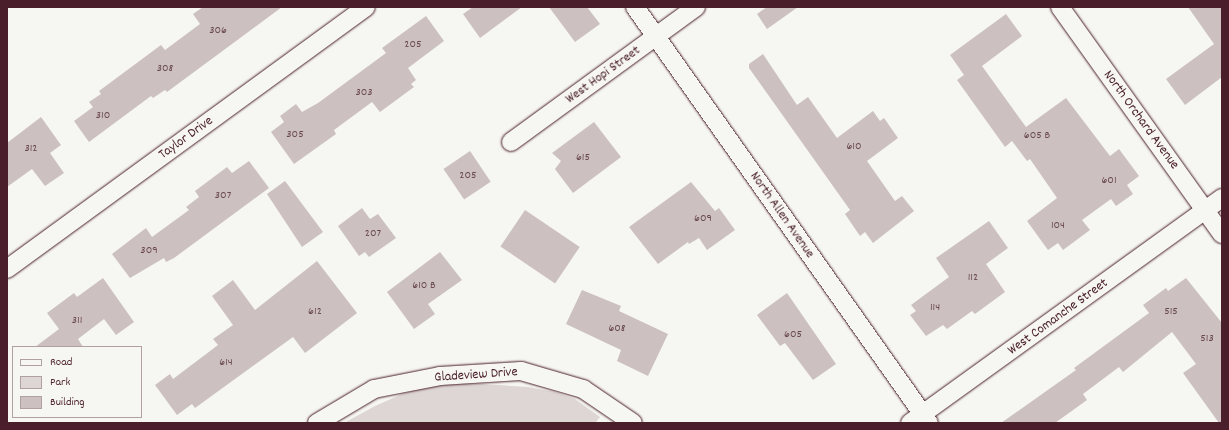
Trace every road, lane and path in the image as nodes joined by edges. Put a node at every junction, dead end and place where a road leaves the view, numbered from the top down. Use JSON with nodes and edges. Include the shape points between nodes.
{"nodes":[{"id":1,"x":366,"y":7,"type":"edge"},
{"id":2,"x":635,"y":7,"type":"edge"},
{"id":3,"x":696,"y":7,"type":"edge"},
{"id":4,"x":1060,"y":7,"type":"edge"},
{"id":5,"x":656,"y":36,"type":"junction"},
{"id":6,"x":511,"y":142,"type":"dead end"},
{"id":7,"x":1222,"y":198,"type":"edge"},
{"id":8,"x":1205,"y":210,"type":"junction"},
{"id":9,"x":1222,"y":234,"type":"edge"},
{"id":10,"x":7,"y":269,"type":"edge"},
{"id":11,"x":921,"y":420,"type":"edge"},
{"id":12,"x":317,"y":423,"type":"edge"},
{"id":13,"x":633,"y":423,"type":"edge"}],
"edges":[{"from":1,"to":10,"type":"street","name":"Taylor Drive"},
{"from":2,"to":5,"type":"street","name":"North Allen Avenue"},
{"from":3,"to":5,"type":"street","name":"West Hopi Street"},
{"from":4,"to":8,"type":"street","name":"North Orchard Avenue"},
{"from":5,"to":6,"type":"street","name":"West Hopi Street"},
{"from":5,"to":11,"type":"street","name":"North Allen Avenue"},
{"from":7,"to":8,"type":"street","name":"West Comanche Street"},
{"from":8,"to":9,"type":"street","name":"North Orchard Avenue"},
{"from":8,"to":11,"type":"street","name":"West Comanche Street"},
{"from":12,"to":13,"type":"street","name":"Gladeview Drive","via":[[374,389],[440,376],[521,371],[583,388]]}]}
